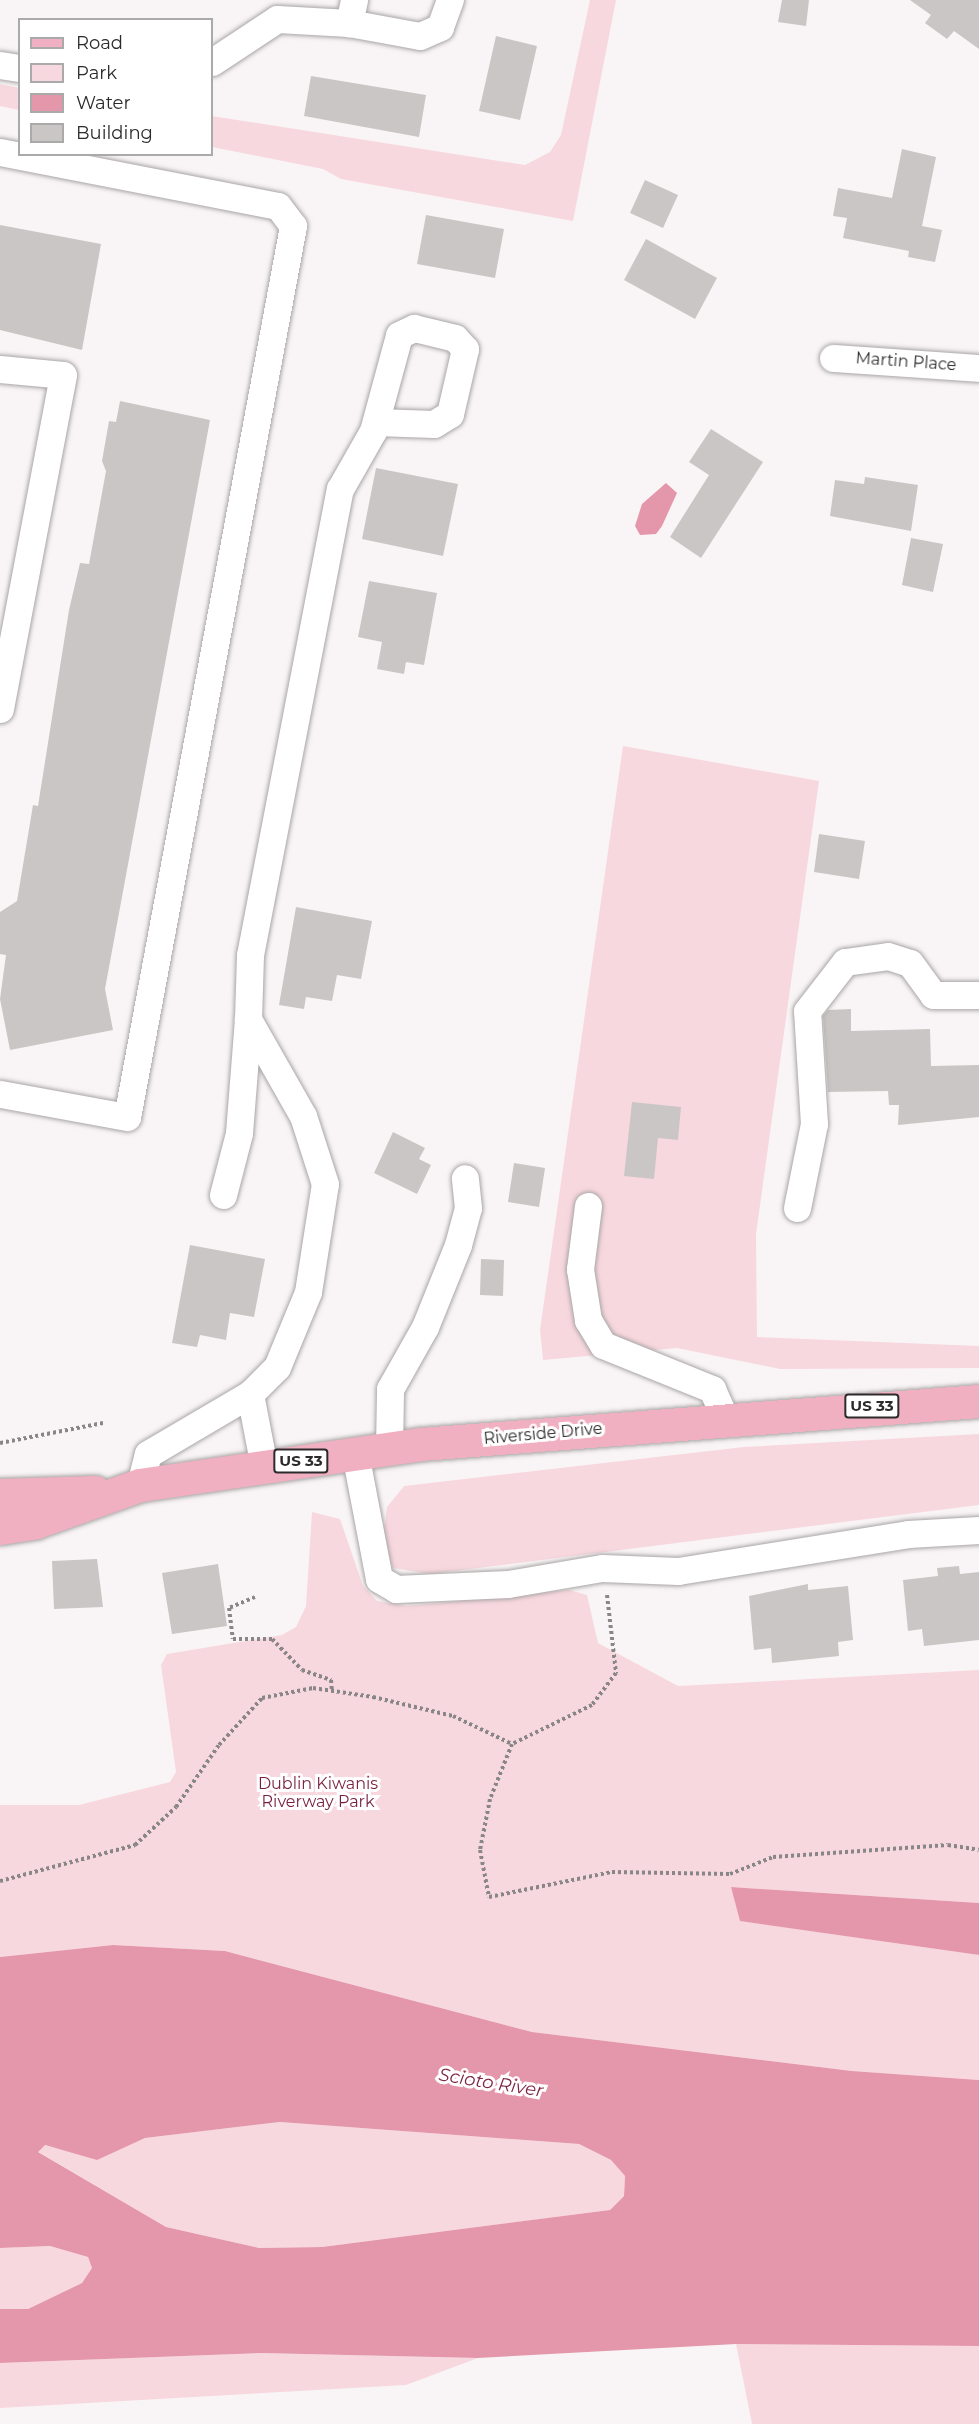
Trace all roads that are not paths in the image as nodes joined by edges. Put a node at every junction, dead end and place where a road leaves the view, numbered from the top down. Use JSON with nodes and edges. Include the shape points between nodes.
{"nodes":[{"id":1,"x":450,"y":0,"type":"edge"},
{"id":2,"x":351,"y":12,"type":"edge"},
{"id":3,"x":213,"y":61,"type":"edge"},
{"id":4,"x":0,"y":65,"type":"edge"},
{"id":5,"x":18,"y":68,"type":"edge"},
{"id":6,"x":0,"y":152,"type":"edge"},
{"id":7,"x":18,"y":155,"type":"edge"},
{"id":8,"x":21,"y":156,"type":"edge"},
{"id":9,"x":833,"y":358,"type":"dead end"},
{"id":10,"x":979,"y":368,"type":"edge"},
{"id":11,"x":0,"y":369,"type":"edge"},
{"id":12,"x":376,"y":422,"type":"dead end"},
{"id":13,"x":7,"y":636,"type":"edge"},
{"id":14,"x":0,"y":709,"type":"edge"},
{"id":15,"x":979,"y":995,"type":"edge"},
{"id":16,"x":248,"y":1019,"type":"junction"},
{"id":17,"x":0,"y":1095,"type":"edge"},
{"id":18,"x":465,"y":1178,"type":"dead end"},
{"id":19,"x":223,"y":1195,"type":"dead end"},
{"id":20,"x":588,"y":1206,"type":"dead end"},
{"id":21,"x":797,"y":1208,"type":"dead end"},
{"id":22,"x":250,"y":1394,"type":"junction"},
{"id":23,"x":979,"y":1401,"type":"edge"},
{"id":24,"x":725,"y":1418,"type":"junction"},
{"id":25,"x":388,"y":1449,"type":"junction"},
{"id":26,"x":355,"y":1453,"type":"junction"},
{"id":27,"x":264,"y":1467,"type":"junction"},
{"id":28,"x":140,"y":1485,"type":"junction"},
{"id":29,"x":109,"y":1492,"type":"junction"},
{"id":30,"x":0,"y":1495,"type":"edge"},
{"id":31,"x":0,"y":1528,"type":"edge"},
{"id":32,"x":979,"y":1530,"type":"edge"}],
"edges":[{"from":1,"to":2,"type":"street","via":[[443,23],[424,36]]},
{"from":2,"to":3,"type":"street","via":[[277,19]]},
{"from":4,"to":5,"type":"street"},
{"from":6,"to":7,"type":"street"},
{"from":8,"to":17,"type":"street","via":[[278,206],[293,226],[127,1118]]},
{"from":9,"to":10,"type":"street","name":"Martin Place"},
{"from":11,"to":13,"type":"street","via":[[63,375]]},
{"from":12,"to":16,"type":"street","via":[[340,489],[250,955]]},
{"from":13,"to":14,"type":"street"},
{"from":15,"to":21,"type":"street","via":[[933,995],[910,963],[888,956],[845,962],[807,1011],[814,1124]]},
{"from":16,"to":19,"type":"street","via":[[239,1133]]},
{"from":16,"to":22,"type":"street","via":[[303,1116],[325,1184],[308,1292],[277,1367]]},
{"from":18,"to":25,"type":"street","via":[[468,1208],[458,1245],[425,1327],[390,1389]]},
{"from":20,"to":24,"type":"street","via":[[580,1269],[588,1320],[603,1345],[712,1389]]},
{"from":22,"to":27,"type":"street"},
{"from":22,"to":28,"type":"street","via":[[148,1454]]},
{"from":23,"to":24,"type":"main road","name":"Riverside Drive","number":"US 33"},
{"from":24,"to":25,"type":"main road","name":"Riverside Drive","number":"US 33"},
{"from":25,"to":26,"type":"main road","name":"Riverside Drive","number":"US 33"},
{"from":26,"to":27,"type":"main road","name":"Riverside Drive","number":"US 33"},
{"from":26,"to":32,"type":"street","via":[[379,1580],[396,1589],[508,1584],[602,1568],[678,1571],[908,1534]]},
{"from":27,"to":28,"type":"main road","name":"Riverside Drive","number":"US 33"},
{"from":28,"to":29,"type":"main road","name":"Riverside Drive","number":"US 33"},
{"from":29,"to":30,"type":"main road","name":"Riverside Drive","number":"US 33"},
{"from":29,"to":31,"type":"main road","name":"Riverside Drive","number":"US 33","via":[[36,1522]]}]}
